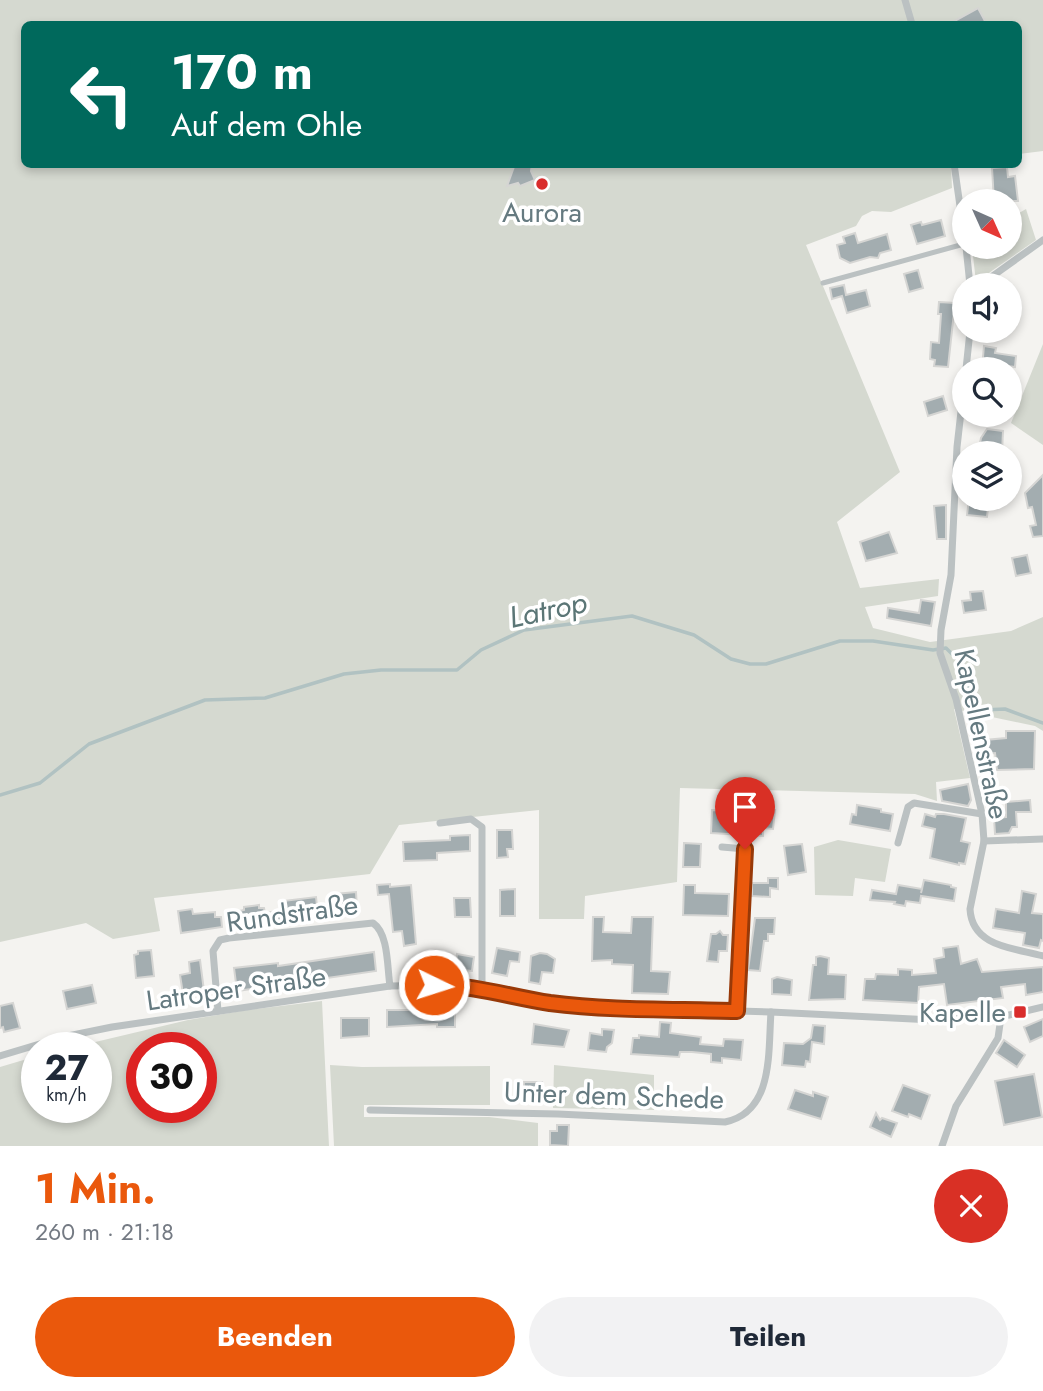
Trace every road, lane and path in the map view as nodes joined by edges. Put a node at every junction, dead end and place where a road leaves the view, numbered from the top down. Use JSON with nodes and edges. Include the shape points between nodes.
{"nodes":[{"id":1,"x":905,"y":0,"type":"edge"},
{"id":2,"x":911,"y":21,"type":"edge"},
{"id":3,"x":955,"y":168,"type":"edge"},
{"id":4,"x":958,"y":189,"type":"edge"},
{"id":5,"x":1043,"y":240,"type":"edge"},
{"id":6,"x":952,"y":248,"type":"edge"},
{"id":7,"x":997,"y":273,"type":"edge"},
{"id":8,"x":823,"y":283,"type":"dead end"},
{"id":9,"x":959,"y":427,"type":"edge"},
{"id":10,"x":982,"y":814,"type":"junction"},
{"id":11,"x":440,"y":823,"type":"dead end"},
{"id":12,"x":1043,"y":839,"type":"edge"},
{"id":13,"x":984,"y":841,"type":"junction"},
{"id":14,"x":898,"y":843,"type":"dead end"},
{"id":15,"x":722,"y":847,"type":"dead end"},
{"id":16,"x":1043,"y":956,"type":"edge"},
{"id":17,"x":390,"y":986,"type":"junction"},
{"id":18,"x":482,"y":989,"type":"junction"},
{"id":19,"x":1043,"y":1007,"type":"edge"},
{"id":20,"x":218,"y":1011,"type":"junction"},
{"id":21,"x":737,"y":1011,"type":"junction"},
{"id":22,"x":771,"y":1012,"type":"junction"},
{"id":23,"x":1001,"y":1017,"type":"junction"},
{"id":24,"x":0,"y":1056,"type":"edge"},
{"id":25,"x":370,"y":1110,"type":"dead end"},
{"id":26,"x":942,"y":1146,"type":"edge"}],
"edges":[{"from":1,"to":2,"type":"street"},
{"from":3,"to":4,"type":"street"},
{"from":5,"to":7,"type":"street"},
{"from":6,"to":8,"type":"lane"},
{"from":9,"to":10,"type":"street","name":"Kapellenstraße","via":[[951,575],[940,653],[956,699]]},
{"from":10,"to":13,"type":"street","name":"Kapellenstraße"},
{"from":10,"to":14,"type":"street","via":[[914,803],[908,807]]},
{"from":11,"to":18,"type":"street","via":[[471,819],[483,832]]},
{"from":12,"to":13,"type":"street","name":"Kapellenstraße"},
{"from":13,"to":16,"type":"street","name":"Kapellenstraße","via":[[971,909],[973,926],[991,942]]},
{"from":15,"to":21,"type":"street","via":[[745,849]]},
{"from":17,"to":18,"type":"street","name":"Latroper Straße"},
{"from":17,"to":20,"type":"street","name":"Latroper Straße"},
{"from":17,"to":20,"type":"street","name":"Rundstraße","via":[[381,931],[373,923],[229,938],[220,940],[213,951]]},
{"from":18,"to":21,"type":"street","name":"Latroper Straße","via":[[550,1003]]},
{"from":19,"to":23,"type":"street","name":"Latroper Straße"},
{"from":20,"to":24,"type":"street","name":"Latroper Straße","via":[[88,1032]]},
{"from":21,"to":22,"type":"street","name":"Latroper Straße"},
{"from":22,"to":23,"type":"street","name":"Latroper Straße","via":[[933,1020]]},
{"from":22,"to":25,"type":"street","name":"Unter dem Schede","via":[[763,1087],[755,1106],[737,1120]]},
{"from":23,"to":26,"type":"street","via":[[998,1038],[956,1106]]}]}
